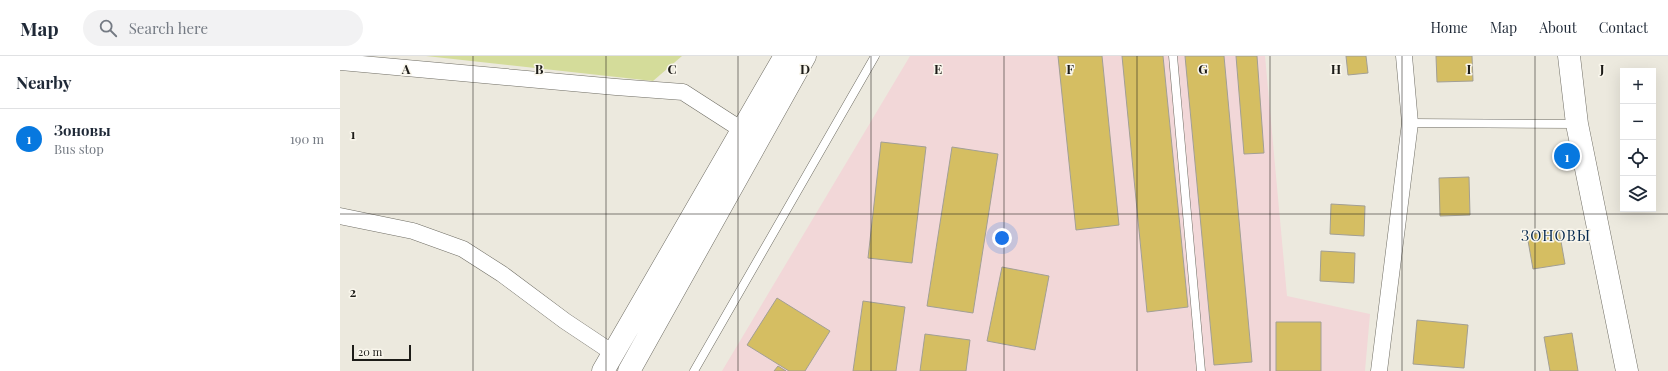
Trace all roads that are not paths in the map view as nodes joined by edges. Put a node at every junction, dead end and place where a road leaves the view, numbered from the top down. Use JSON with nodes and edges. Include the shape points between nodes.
{"nodes":[{"id":1,"x":785,"y":56,"type":"edge"},
{"id":2,"x":806,"y":56,"type":"edge"},
{"id":3,"x":875,"y":56,"type":"edge"},
{"id":4,"x":1173,"y":56,"type":"edge"},
{"id":5,"x":1404,"y":56,"type":"edge"},
{"id":6,"x":1569,"y":56,"type":"edge"},
{"id":7,"x":340,"y":62,"type":"edge"},
{"id":8,"x":1410,"y":123,"type":"junction"},
{"id":9,"x":1577,"y":124,"type":"junction"},
{"id":10,"x":742,"y":130,"type":"junction"},
{"id":11,"x":340,"y":216,"type":"edge"},
{"id":12,"x":608,"y":362,"type":"edge"},
{"id":13,"x":629,"y":371,"type":"edge"},
{"id":14,"x":694,"y":371,"type":"edge"},
{"id":15,"x":1201,"y":371,"type":"edge"},
{"id":16,"x":1379,"y":371,"type":"edge"},
{"id":17,"x":1627,"y":371,"type":"edge"}],
"edges":[{"from":1,"to":10,"type":"main road"},
{"from":2,"to":13,"type":"main road"},
{"from":3,"to":14,"type":"lane"},
{"from":4,"to":15,"type":"lane"},
{"from":5,"to":8,"type":"street"},
{"from":6,"to":9,"type":"main road"},
{"from":7,"to":10,"type":"street","via":[[683,92]]},
{"from":8,"to":9,"type":"lane"},
{"from":8,"to":16,"type":"street"},
{"from":9,"to":17,"type":"main road"},
{"from":10,"to":12,"type":"main road"},
{"from":11,"to":12,"type":"street","via":[[413,231],[463,249],[502,274],[564,321]]}]}
